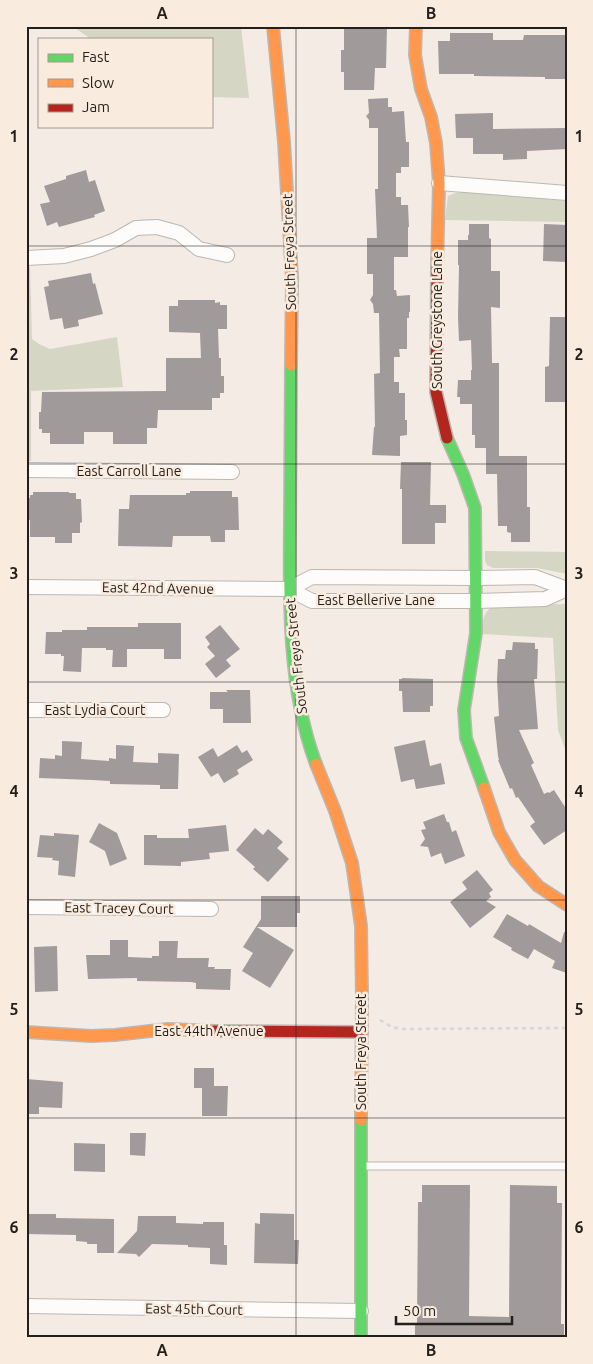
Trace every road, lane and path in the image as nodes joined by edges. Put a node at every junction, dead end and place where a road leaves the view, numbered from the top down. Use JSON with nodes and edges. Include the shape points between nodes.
{"nodes":[{"id":1,"x":273,"y":26,"type":"edge"},
{"id":2,"x":416,"y":26,"type":"edge"},
{"id":3,"x":439,"y":183,"type":"junction"},
{"id":4,"x":567,"y":193,"type":"edge"},
{"id":5,"x":227,"y":255,"type":"dead end"},
{"id":6,"x":26,"y":258,"type":"edge"},
{"id":7,"x":26,"y":470,"type":"edge"},
{"id":8,"x":232,"y":472,"type":"dead end"},
{"id":9,"x":476,"y":578,"type":"junction"},
{"id":10,"x":26,"y":587,"type":"edge"},
{"id":11,"x":289,"y":589,"type":"junction"},
{"id":12,"x":567,"y":589,"type":"edge"},
{"id":13,"x":476,"y":601,"type":"junction"},
{"id":14,"x":26,"y":710,"type":"edge"},
{"id":15,"x":163,"y":710,"type":"dead end"},
{"id":16,"x":567,"y":905,"type":"edge"},
{"id":17,"x":26,"y":907,"type":"edge"},
{"id":18,"x":211,"y":909,"type":"dead end"},
{"id":19,"x":26,"y":1032,"type":"edge"},
{"id":20,"x":362,"y":1032,"type":"junction"},
{"id":21,"x":361,"y":1166,"type":"junction"},
{"id":22,"x":567,"y":1166,"type":"edge"},
{"id":23,"x":26,"y":1306,"type":"edge"},
{"id":24,"x":361,"y":1311,"type":"junction"},
{"id":25,"x":361,"y":1338,"type":"edge"}],
"edges":[{"from":1,"to":11,"type":"main road","name":"South Freya Street","via":[[292,278]]},
{"from":2,"to":3,"type":"main road","name":"South Greystone Lane","via":[[415,54],[436,143]]},
{"from":3,"to":4,"type":"street"},
{"from":3,"to":9,"type":"main road","name":"South Greystone Lane","via":[[436,392],[446,435],[475,508]]},
{"from":5,"to":6,"type":"street","via":[[199,249],[179,233],[157,227],[136,228],[115,240],[64,256]]},
{"from":7,"to":8,"type":"street","name":"East Carroll Lane"},
{"from":9,"to":11,"type":"street","name":"East Bellerive Lane","via":[[312,577]]},
{"from":9,"to":12,"type":"street","name":"East Bellerive Lane","via":[[535,577]]},
{"from":9,"to":13,"type":"main road","name":"South Greystone Lane"},
{"from":10,"to":11,"type":"street","name":"East 42nd Avenue"},
{"from":11,"to":13,"type":"street","name":"East Bellerive Lane","via":[[312,601]]},
{"from":11,"to":20,"type":"main road","name":"South Freya Street","via":[[300,708],[314,760],[336,811],[352,863],[361,926]]},
{"from":12,"to":13,"type":"street","name":"East Bellerive Lane","via":[[545,599]]},
{"from":13,"to":16,"type":"main road","name":"South Greystone Lane","via":[[476,634],[464,710],[466,738],[499,832],[515,860],[538,886]]},
{"from":14,"to":15,"type":"street","name":"East Lydia Court"},
{"from":17,"to":18,"type":"street","name":"East Tracey Court"},
{"from":19,"to":20,"type":"main road","name":"East 44th Avenue","via":[[91,1036],[168,1029]]},
{"from":20,"to":21,"type":"main road","name":"South Freya Street"},
{"from":21,"to":22,"type":"lane"},
{"from":21,"to":24,"type":"main road","name":"South Freya Street"},
{"from":23,"to":24,"type":"street","name":"East 45th Court"},
{"from":24,"to":25,"type":"main road","name":"South Freya Street"}]}
